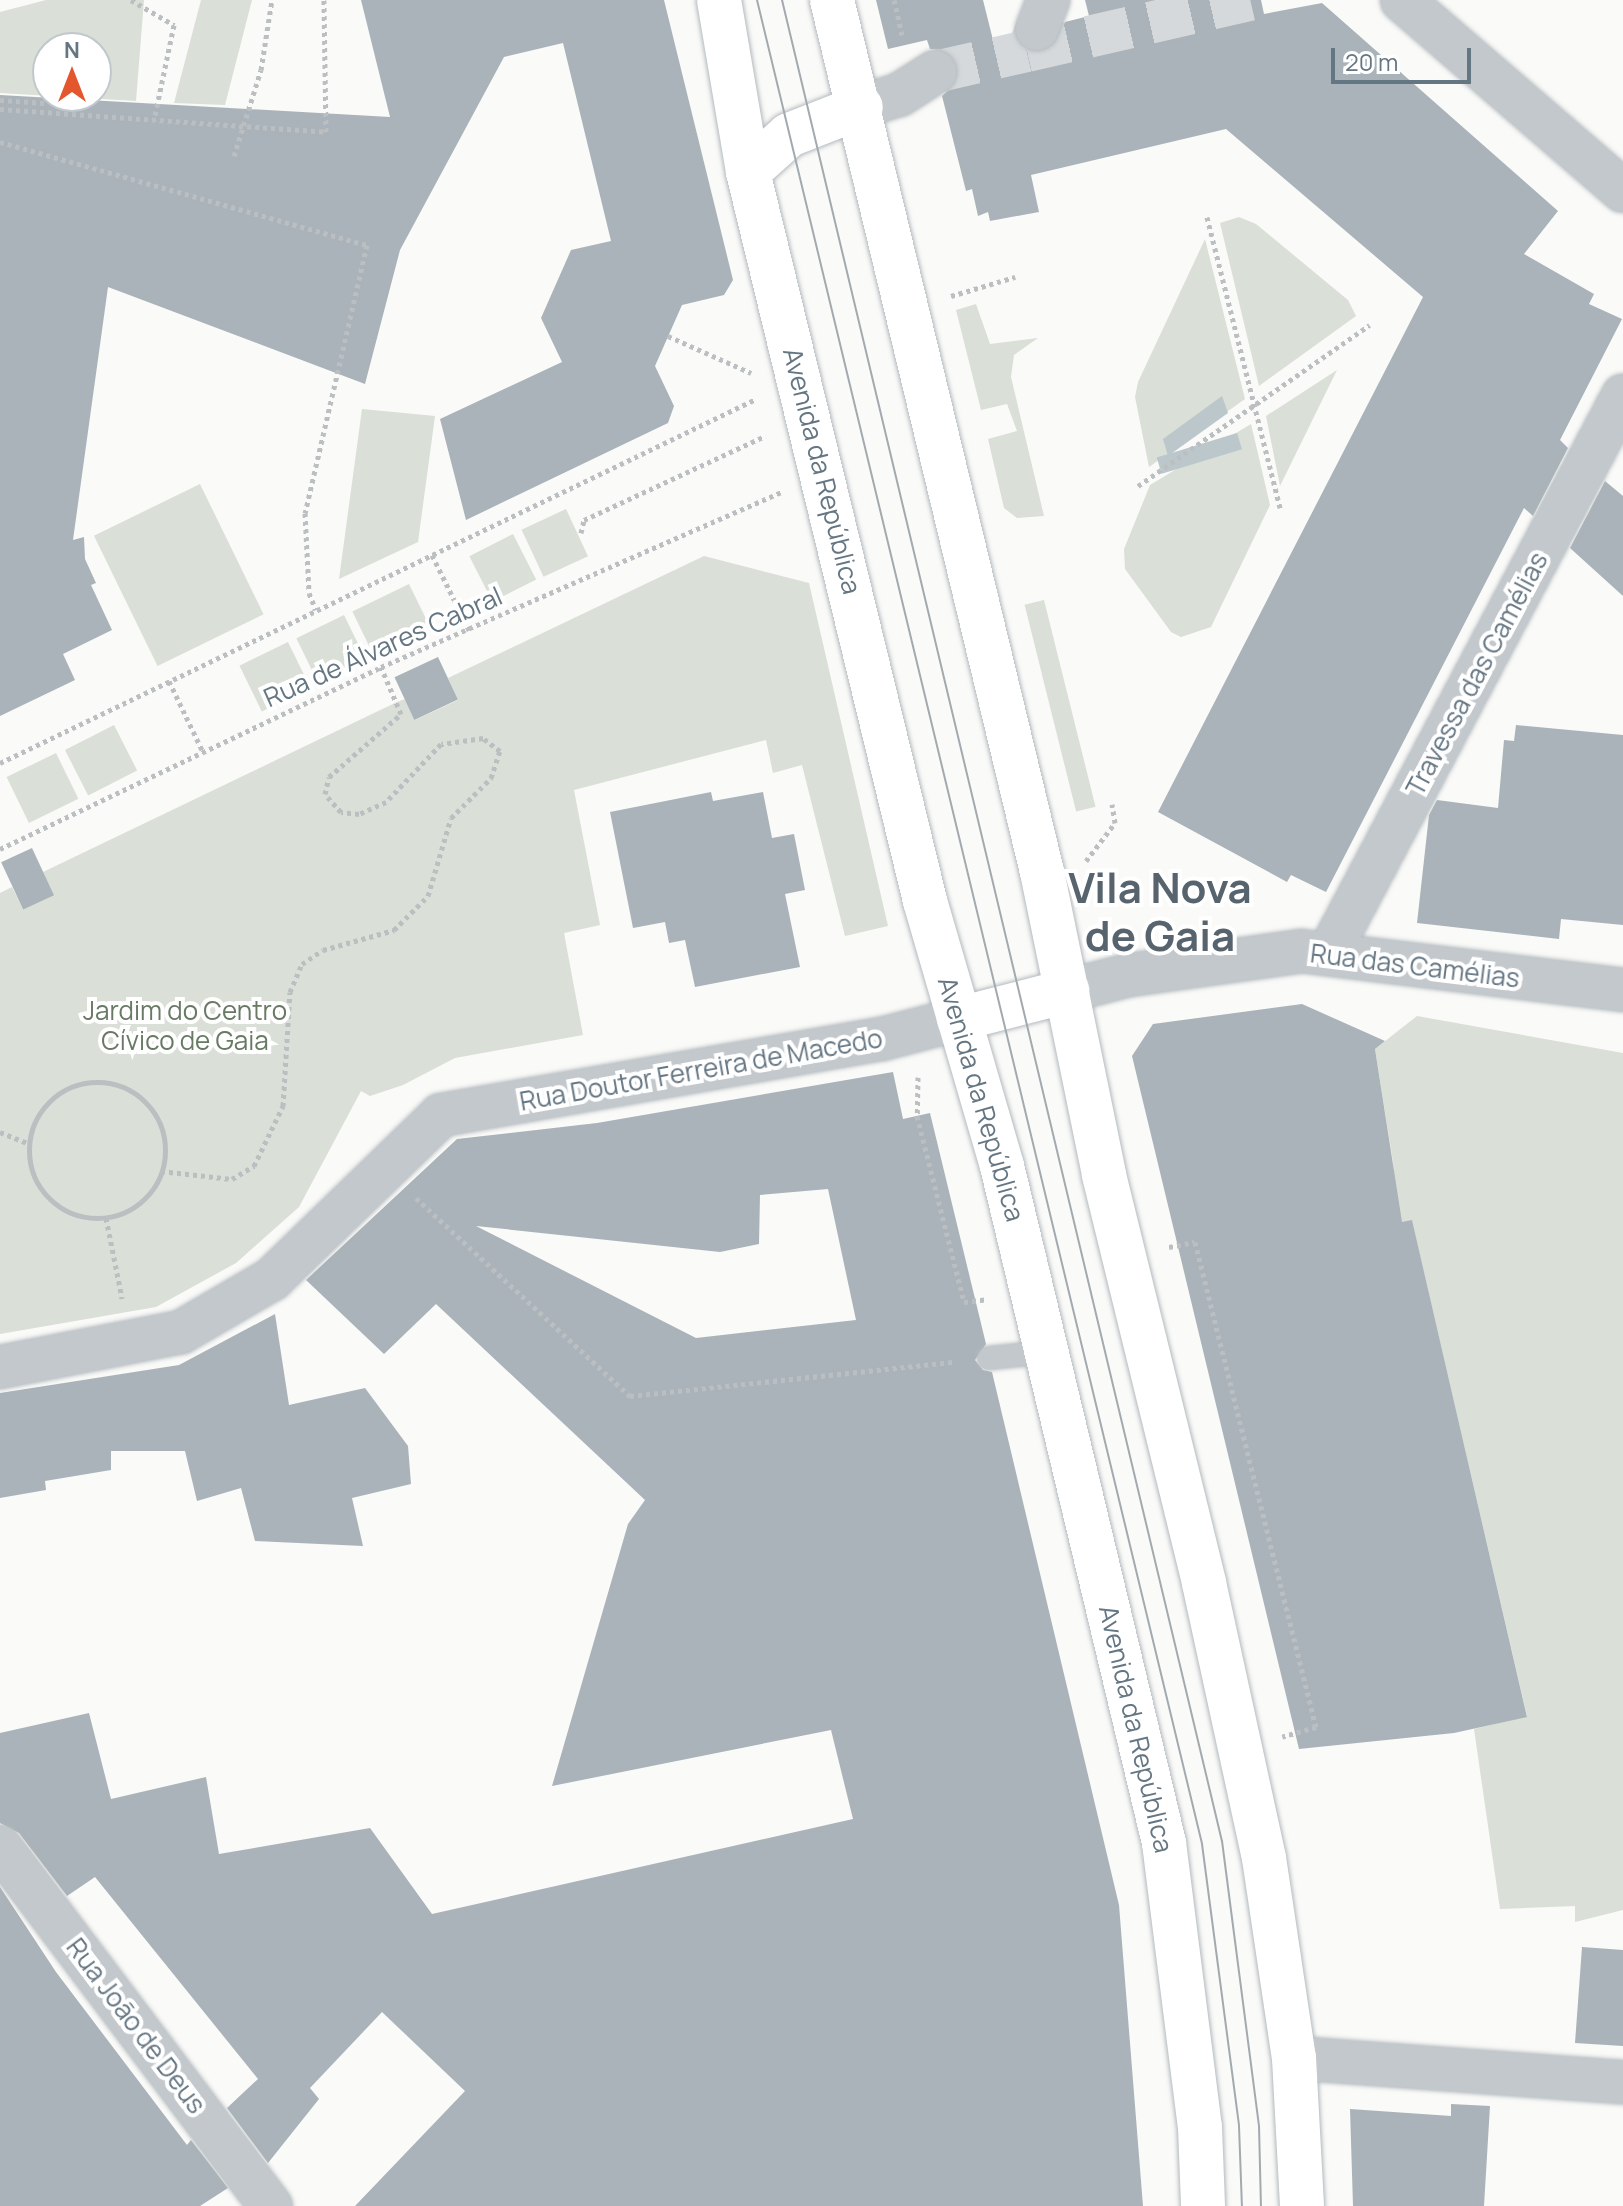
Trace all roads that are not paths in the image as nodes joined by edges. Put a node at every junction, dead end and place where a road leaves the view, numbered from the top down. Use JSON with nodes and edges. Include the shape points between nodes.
{"nodes":[{"id":1,"x":719,"y":0,"type":"edge"},
{"id":2,"x":832,"y":0,"type":"edge"},
{"id":3,"x":1402,"y":0,"type":"edge"},
{"id":4,"x":920,"y":58,"type":"road end"},
{"id":5,"x":861,"y":107,"type":"junction"},
{"id":6,"x":748,"y":172,"type":"junction"},
{"id":7,"x":1623,"y":191,"type":"edge"},
{"id":8,"x":1623,"y":396,"type":"edge"},
{"id":9,"x":1330,"y":951,"type":"junction"},
{"id":10,"x":1623,"y":990,"type":"edge"},
{"id":11,"x":1067,"y":991,"type":"junction"},
{"id":12,"x":959,"y":1019,"type":"junction"},
{"id":13,"x":1048,"y":1352,"type":"junction"},
{"id":14,"x":989,"y":1358,"type":"road end"},
{"id":15,"x":0,"y":1367,"type":"edge"},
{"id":16,"x":0,"y":1847,"type":"edge"},
{"id":17,"x":1294,"y":2058,"type":"junction"},
{"id":18,"x":1623,"y":2082,"type":"edge"},
{"id":19,"x":271,"y":2206,"type":"edge"},
{"id":20,"x":1203,"y":2206,"type":"edge"},
{"id":21,"x":1302,"y":2206,"type":"edge"}],
"edges":[{"from":1,"to":6,"type":"main road","name":"Avenida da República"},
{"from":2,"to":5,"type":"main road"},
{"from":3,"to":7,"type":"street"},
{"from":4,"to":5,"type":"street","via":[[899,95]]},
{"from":5,"to":6,"type":"main road","via":[[789,135]]},
{"from":5,"to":11,"type":"main road"},
{"from":6,"to":12,"type":"main road","name":"Avenida da República","via":[[925,901]]},
{"from":8,"to":9,"type":"street","name":"Travessa das Camélias"},
{"from":9,"to":10,"type":"street","name":"Rua das Camélias"},
{"from":9,"to":11,"type":"street","name":"Rua das Camélias","via":[[1129,975]]},
{"from":11,"to":12,"type":"main road"},
{"from":11,"to":17,"type":"main road","via":[[1104,1175],[1204,1583],[1264,1858]]},
{"from":12,"to":13,"type":"main road","name":"Avenida da República"},
{"from":12,"to":15,"type":"street","name":"Rua Doutor Ferreira de Macedo","via":[[882,1039],[441,1115],[272,1279],[181,1332]]},
{"from":13,"to":14,"type":"lane"},
{"from":13,"to":20,"type":"main road","name":"Avenida da República","via":[[1164,1843],[1200,2127]]},
{"from":16,"to":19,"type":"street","name":"Rua João de Deus"},
{"from":17,"to":18,"type":"street"},
{"from":17,"to":21,"type":"main road"}]}
